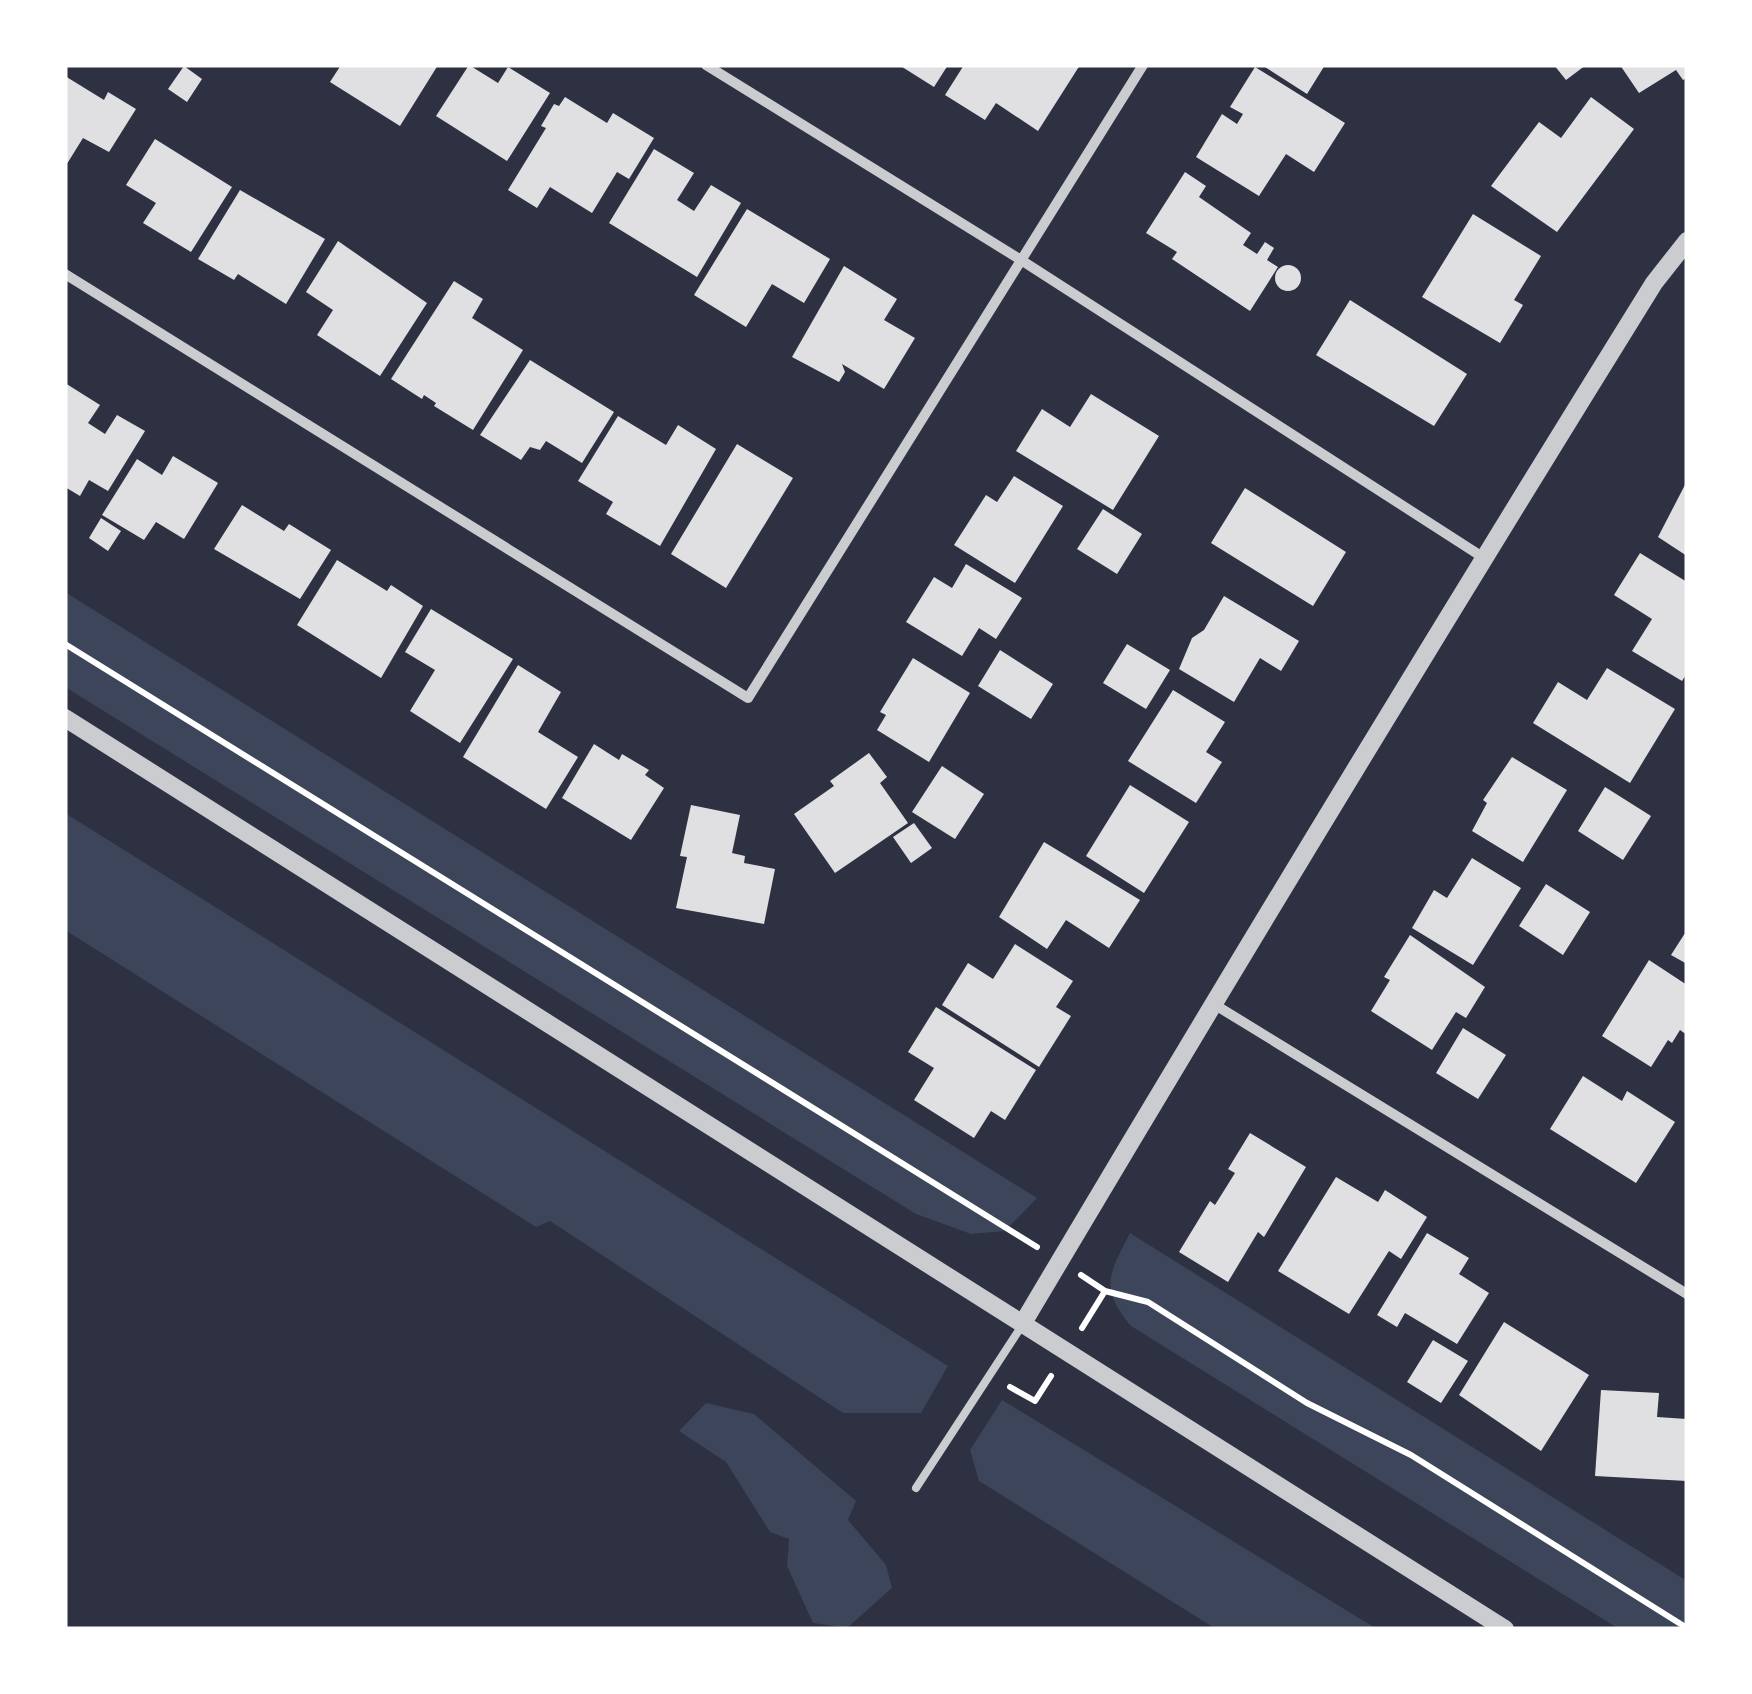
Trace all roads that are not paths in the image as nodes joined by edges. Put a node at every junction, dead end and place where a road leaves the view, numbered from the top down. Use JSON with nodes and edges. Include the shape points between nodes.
{"nodes":[{"id":1,"x":706,"y":65,"type":"edge"},
{"id":2,"x":1143,"y":65,"type":"edge"},
{"id":3,"x":1687,"y":241,"type":"edge"},
{"id":4,"x":1021,"y":260,"type":"junction"},
{"id":5,"x":65,"y":274,"type":"edge"},
{"id":6,"x":1484,"y":558,"type":"junction"},
{"id":7,"x":65,"y":718,"type":"edge"},
{"id":8,"x":1212,"y":1002,"type":"junction"},
{"id":9,"x":1687,"y":1294,"type":"edge"},
{"id":10,"x":1023,"y":1324,"type":"junction"},
{"id":11,"x":916,"y":1488,"type":"dead end"},
{"id":12,"x":1505,"y":1629,"type":"edge"}],
"edges":[{"from":1,"to":4,"type":"street"},
{"from":2,"to":4,"type":"street"},
{"from":3,"to":6,"type":"street","via":[[1654,283]]},
{"from":4,"to":5,"type":"street","via":[[748,698]]},
{"from":4,"to":6,"type":"street"},
{"from":6,"to":8,"type":"street"},
{"from":7,"to":10,"type":"street"},
{"from":8,"to":9,"type":"street"},
{"from":8,"to":10,"type":"street"},
{"from":10,"to":11,"type":"lane"},
{"from":10,"to":12,"type":"street"}]}
